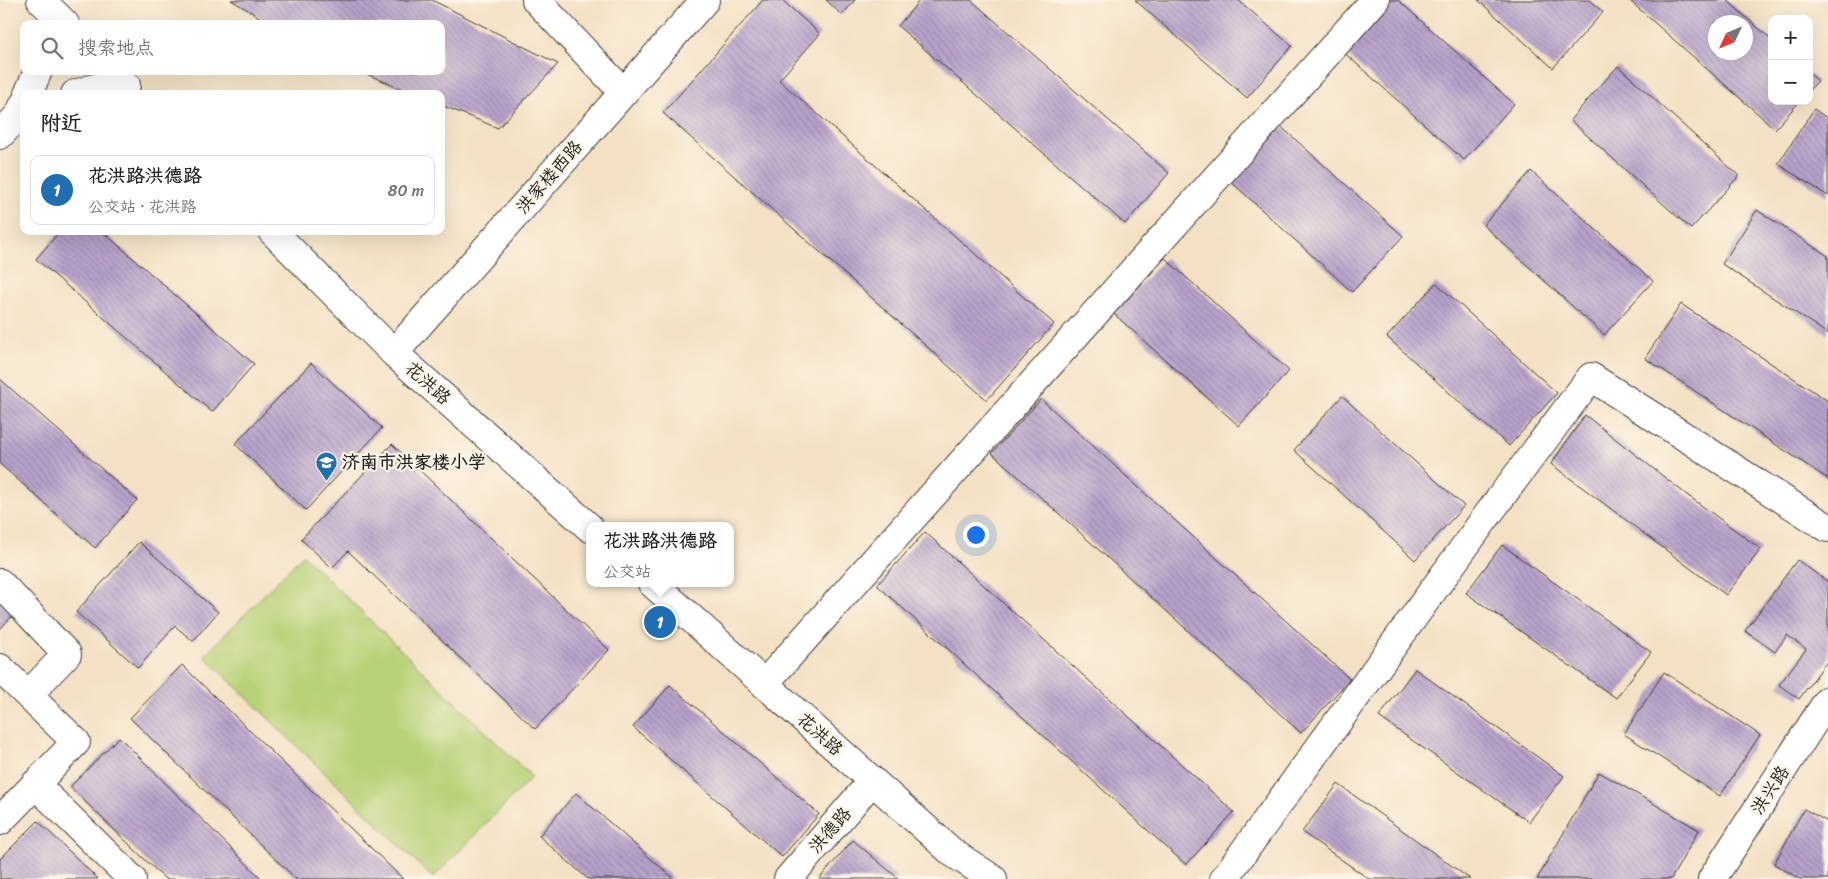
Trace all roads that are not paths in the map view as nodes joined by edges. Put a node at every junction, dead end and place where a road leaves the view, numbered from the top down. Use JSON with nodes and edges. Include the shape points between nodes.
{"nodes":[{"id":1,"x":41,"y":0,"type":"edge"},
{"id":2,"x":536,"y":0,"type":"edge"},
{"id":3,"x":705,"y":0,"type":"edge"},
{"id":4,"x":1375,"y":0,"type":"edge"},
{"id":5,"x":59,"y":20,"type":"edge"},
{"id":6,"x":36,"y":75,"type":"edge"},
{"id":7,"x":124,"y":83,"type":"edge"},
{"id":8,"x":31,"y":90,"type":"edge"},
{"id":9,"x":88,"y":90,"type":"edge"},
{"id":10,"x":623,"y":92,"type":"junction"},
{"id":11,"x":20,"y":112,"type":"edge"},
{"id":12,"x":0,"y":135,"type":"edge"},
{"id":13,"x":276,"y":235,"type":"edge"},
{"id":14,"x":394,"y":353,"type":"junction"},
{"id":15,"x":586,"y":524,"type":"edge"},
{"id":16,"x":1828,"y":528,"type":"edge"},
{"id":17,"x":0,"y":582,"type":"edge"},
{"id":18,"x":656,"y":587,"type":"edge"},
{"id":19,"x":0,"y":668,"type":"edge"},
{"id":20,"x":764,"y":684,"type":"junction"},
{"id":21,"x":28,"y":695,"type":"junction"},
{"id":22,"x":1828,"y":700,"type":"edge"},
{"id":23,"x":872,"y":781,"type":"junction"},
{"id":24,"x":35,"y":784,"type":"junction"},
{"id":25,"x":0,"y":821,"type":"edge"},
{"id":26,"x":132,"y":879,"type":"edge"},
{"id":27,"x":788,"y":879,"type":"edge"},
{"id":28,"x":993,"y":879,"type":"edge"},
{"id":29,"x":1224,"y":879,"type":"edge"},
{"id":30,"x":1712,"y":879,"type":"edge"}],
"edges":[{"from":1,"to":5,"type":"street"},
{"from":2,"to":10,"type":"street"},
{"from":3,"to":10,"type":"street","name":"洪家楼西路"},
{"from":4,"to":20,"type":"street"},
{"from":6,"to":8,"type":"street"},
{"from":7,"to":9,"type":"street"},
{"from":10,"to":14,"type":"street","name":"洪家楼西路"},
{"from":11,"to":12,"type":"street"},
{"from":13,"to":14,"type":"street","name":"花洪路"},
{"from":14,"to":15,"type":"street","name":"花洪路"},
{"from":16,"to":29,"type":"street","via":[[1591,377]]},
{"from":17,"to":21,"type":"street","via":[[67,654]]},
{"from":18,"to":20,"type":"street","name":"花洪路"},
{"from":19,"to":21,"type":"street"},
{"from":20,"to":23,"type":"street","name":"花洪路"},
{"from":21,"to":24,"type":"street","via":[[76,742]]},
{"from":22,"to":30,"type":"street","name":"洪兴路"},
{"from":23,"to":27,"type":"street","name":"洪德路"},
{"from":23,"to":28,"type":"street","name":"花洪路","via":[[953,853]]},
{"from":24,"to":25,"type":"street"},
{"from":24,"to":26,"type":"street"}]}
